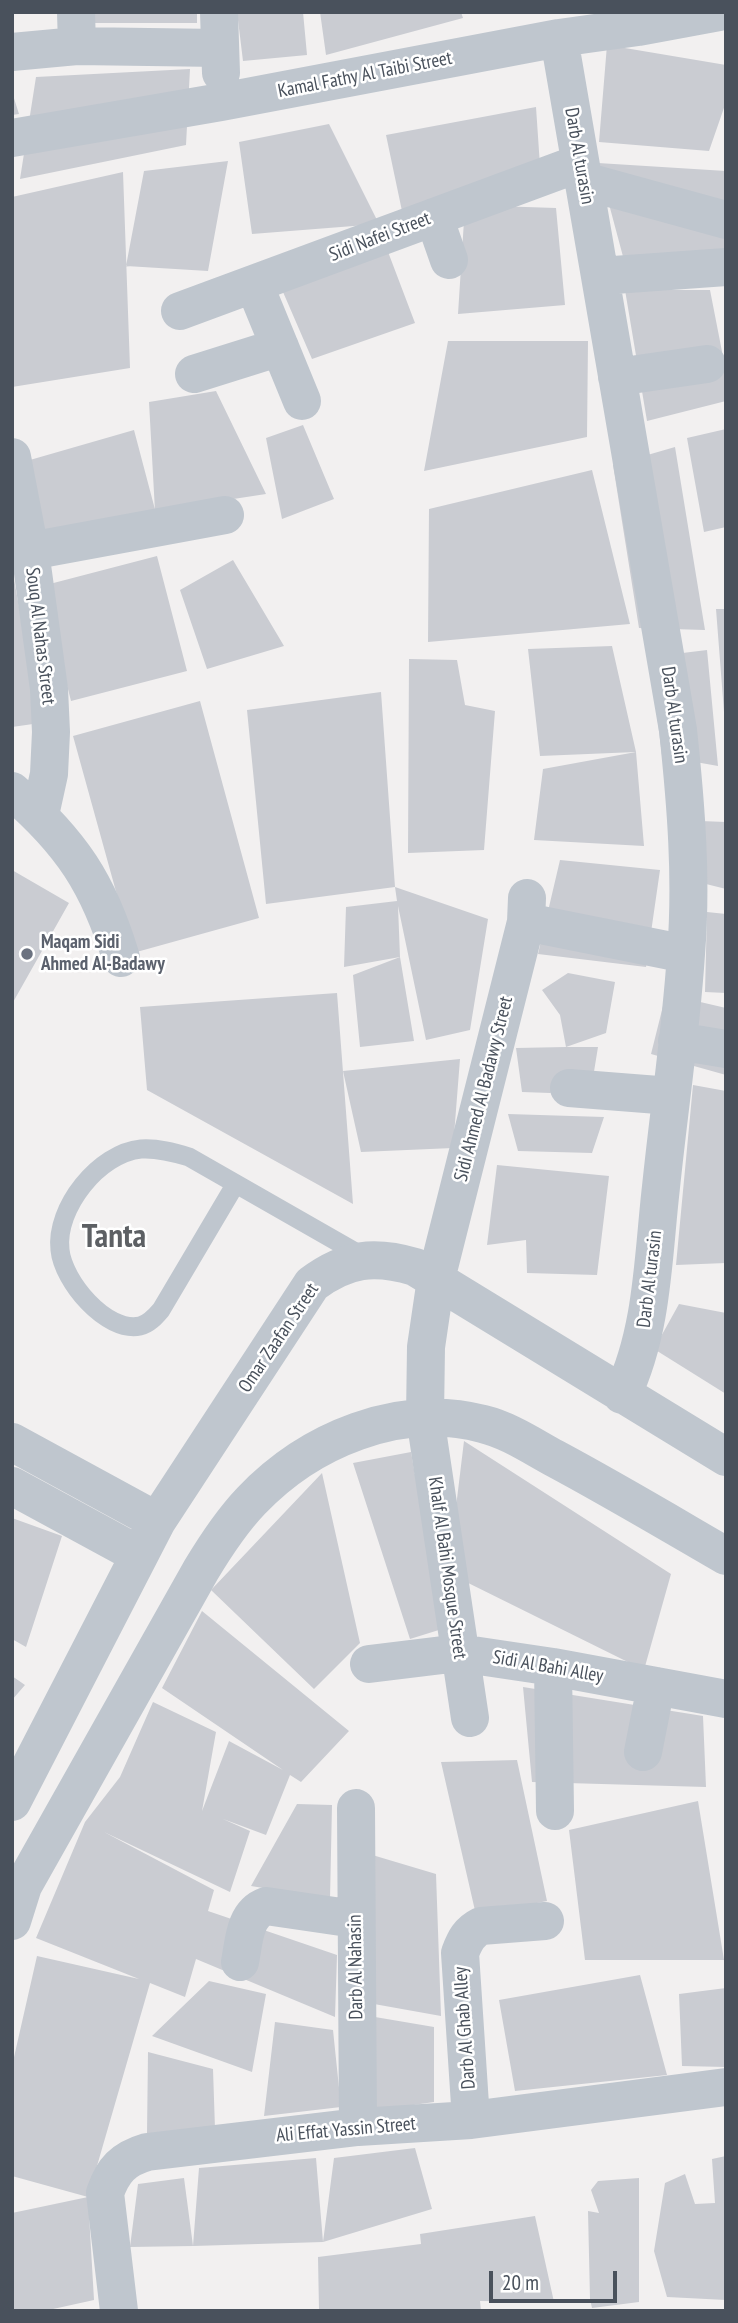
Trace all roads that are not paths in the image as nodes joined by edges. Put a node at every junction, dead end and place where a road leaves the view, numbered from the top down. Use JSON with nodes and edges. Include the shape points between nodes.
{"nodes":[{"id":1,"x":719,"y":12,"type":"edge"},
{"id":2,"x":641,"y":20,"type":"edge"},
{"id":3,"x":76,"y":29,"type":"edge"},
{"id":4,"x":219,"y":30,"type":"edge"},
{"id":5,"x":559,"y":38,"type":"junction"},
{"id":6,"x":12,"y":52,"type":"edge"},
{"id":7,"x":221,"y":102,"type":"junction"},
{"id":8,"x":12,"y":138,"type":"edge"},
{"id":9,"x":582,"y":172,"type":"junction"},
{"id":10,"x":433,"y":217,"type":"junction"},
{"id":11,"x":726,"y":220,"type":"edge"},
{"id":12,"x":449,"y":260,"type":"dead end"},
{"id":13,"x":726,"y":267,"type":"edge"},
{"id":14,"x":600,"y":276,"type":"junction"},
{"id":15,"x":254,"y":284,"type":"junction"},
{"id":16,"x":180,"y":311,"type":"dead end"},
{"id":17,"x":280,"y":346,"type":"junction"},
{"id":18,"x":707,"y":364,"type":"dead end"},
{"id":19,"x":194,"y":374,"type":"dead end"},
{"id":20,"x":617,"y":377,"type":"junction"},
{"id":21,"x":302,"y":401,"type":"dead end"},
{"id":22,"x":12,"y":457,"type":"edge"},
{"id":23,"x":225,"y":515,"type":"dead end"},
{"id":24,"x":30,"y":551,"type":"junction"},
{"id":25,"x":26,"y":803,"type":"edge"},
{"id":26,"x":686,"y":954,"type":"junction"},
{"id":27,"x":121,"y":958,"type":"dead end"},
{"id":28,"x":677,"y":1041,"type":"junction"},
{"id":29,"x":726,"y":1049,"type":"edge"},
{"id":30,"x":569,"y":1088,"type":"dead end"},
{"id":31,"x":671,"y":1096,"type":"junction"},
{"id":32,"x":235,"y":1185,"type":"junction"},
{"id":33,"x":368,"y":1260,"type":"junction"},
{"id":34,"x":436,"y":1279,"type":"junction"},
{"id":35,"x":622,"y":1395,"type":"junction"},
{"id":36,"x":425,"y":1417,"type":"junction"},
{"id":37,"x":12,"y":1441,"type":"edge"},
{"id":38,"x":726,"y":1457,"type":"edge"},
{"id":39,"x":12,"y":1486,"type":"edge"},
{"id":40,"x":157,"y":1521,"type":"junction"},
{"id":41,"x":139,"y":1555,"type":"junction"},
{"id":42,"x":726,"y":1556,"type":"edge"},
{"id":43,"x":459,"y":1653,"type":"junction"},
{"id":44,"x":369,"y":1664,"type":"dead end"},
{"id":45,"x":553,"y":1667,"type":"junction"},
{"id":46,"x":656,"y":1686,"type":"junction"},
{"id":47,"x":726,"y":1699,"type":"edge"},
{"id":48,"x":470,"y":1718,"type":"dead end"},
{"id":49,"x":643,"y":1752,"type":"dead end"},
{"id":50,"x":12,"y":1802,"type":"edge"},
{"id":51,"x":356,"y":1808,"type":"dead end"},
{"id":52,"x":555,"y":1811,"type":"dead end"},
{"id":53,"x":355,"y":1919,"type":"junction"},
{"id":54,"x":12,"y":1921,"type":"edge"},
{"id":55,"x":545,"y":1921,"type":"dead end"},
{"id":56,"x":240,"y":1962,"type":"dead end"},
{"id":57,"x":726,"y":2087,"type":"edge"},
{"id":58,"x":471,"y":2120,"type":"junction"},
{"id":59,"x":358,"y":2127,"type":"junction"},
{"id":60,"x":120,"y":2311,"type":"edge"}],
"edges":[{"from":1,"to":2,"type":"street","name":"Kamal Fathy Al Taibi Street"},
{"from":2,"to":5,"type":"street","name":"Kamal Fathy Al Taibi Street"},
{"from":3,"to":4,"type":"street"},
{"from":3,"to":6,"type":"street"},
{"from":4,"to":7,"type":"street"},
{"from":5,"to":7,"type":"street","name":"Kamal Fathy Al Taibi Street"},
{"from":5,"to":9,"type":"street","name":"Darb Al turasin"},
{"from":7,"to":8,"type":"street","name":"Kamal Fathy Al Taibi Street"},
{"from":9,"to":10,"type":"street","name":"Sidi Nafei Street"},
{"from":9,"to":11,"type":"street"},
{"from":9,"to":14,"type":"street","name":"Darb Al turasin"},
{"from":10,"to":12,"type":"street"},
{"from":10,"to":15,"type":"street","name":"Sidi Nafei Street"},
{"from":13,"to":14,"type":"street"},
{"from":14,"to":20,"type":"street","name":"Darb Al turasin"},
{"from":15,"to":16,"type":"street","name":"Sidi Nafei Street"},
{"from":15,"to":17,"type":"street"},
{"from":17,"to":19,"type":"street"},
{"from":17,"to":21,"type":"street"},
{"from":18,"to":20,"type":"street"},
{"from":20,"to":26,"type":"street","name":"Darb Al turasin","via":[[678,730],[687,808]]},
{"from":22,"to":24,"type":"street","name":"Souq Al Nahas Street"},
{"from":23,"to":24,"type":"street"},
{"from":24,"to":25,"type":"street","name":"Souq Al Nahas Street","via":[[51,732],[49,774]]},
{"from":25,"to":27,"type":"street","via":[[68,846],[91,881]]},
{"from":26,"to":28,"type":"street","name":"Darb Al turasin"},
{"from":26,"to":34,"type":"street","name":"Sidi Ahmed Al Badawy Street","via":[[526,910]]},
{"from":28,"to":29,"type":"street"},
{"from":28,"to":31,"type":"street","name":"Darb Al turasin"},
{"from":30,"to":31,"type":"street"},
{"from":31,"to":35,"type":"street","name":"Darb Al turasin","via":[[646,1323],[634,1371]]},
{"from":32,"to":32,"type":"lane","via":[[189,1157],[165,1149],[139,1149],[115,1157],[81,1187],[62,1227],[60,1249],[74,1288],[122,1325],[142,1325],[153,1319]]},
{"from":32,"to":33,"type":"lane"},
{"from":33,"to":34,"type":"street","name":"Omar Zaafan Street","via":[[392,1260]]},
{"from":33,"to":40,"type":"street","name":"Omar Zaafan Street","via":[[348,1263],[312,1284]]},
{"from":34,"to":35,"type":"street","name":"Omar Zaafan Street"},
{"from":34,"to":36,"type":"street","name":"Sidi Ahmed Al Badawy Street","via":[[426,1348]]},
{"from":35,"to":38,"type":"street","name":"Omar Zaafan Street"},
{"from":36,"to":42,"type":"street","via":[[484,1424],[512,1435]]},
{"from":36,"to":43,"type":"street","name":"Khalf Al Bahi Mosque Street"},
{"from":36,"to":54,"type":"street","via":[[360,1429],[321,1448],[252,1500],[224,1533],[23,1886]]},
{"from":37,"to":40,"type":"street"},
{"from":39,"to":41,"type":"street"},
{"from":40,"to":41,"type":"street","name":"Omar Zaafan Street"},
{"from":41,"to":50,"type":"street","name":"Omar Zaafan Street"},
{"from":43,"to":44,"type":"street","name":"Sidi Al Bahi Alley"},
{"from":43,"to":45,"type":"street","name":"Sidi Al Bahi Alley"},
{"from":43,"to":48,"type":"street","name":"Khalf Al Bahi Mosque Street"},
{"from":45,"to":46,"type":"street","name":"Sidi Al Bahi Alley"},
{"from":45,"to":52,"type":"street"},
{"from":46,"to":47,"type":"street","name":"Sidi Al Bahi Alley"},
{"from":46,"to":49,"type":"street"},
{"from":51,"to":53,"type":"street","name":"Darb Al Nahasin"},
{"from":53,"to":56,"type":"street","via":[[259,1908],[249,1920]]},
{"from":53,"to":59,"type":"street","name":"Darb Al Nahasin"},
{"from":55,"to":58,"type":"street","name":"Darb Al Ghab Alley","via":[[481,1926],[464,1941],[460,1953]]},
{"from":57,"to":58,"type":"street","name":"Ali Effat Yassin Street"},
{"from":58,"to":59,"type":"street","name":"Ali Effat Yassin Street"},
{"from":59,"to":60,"type":"street","name":"Ali Effat Yassin Street","via":[[147,2152],[119,2165],[106,2193]]}]}
